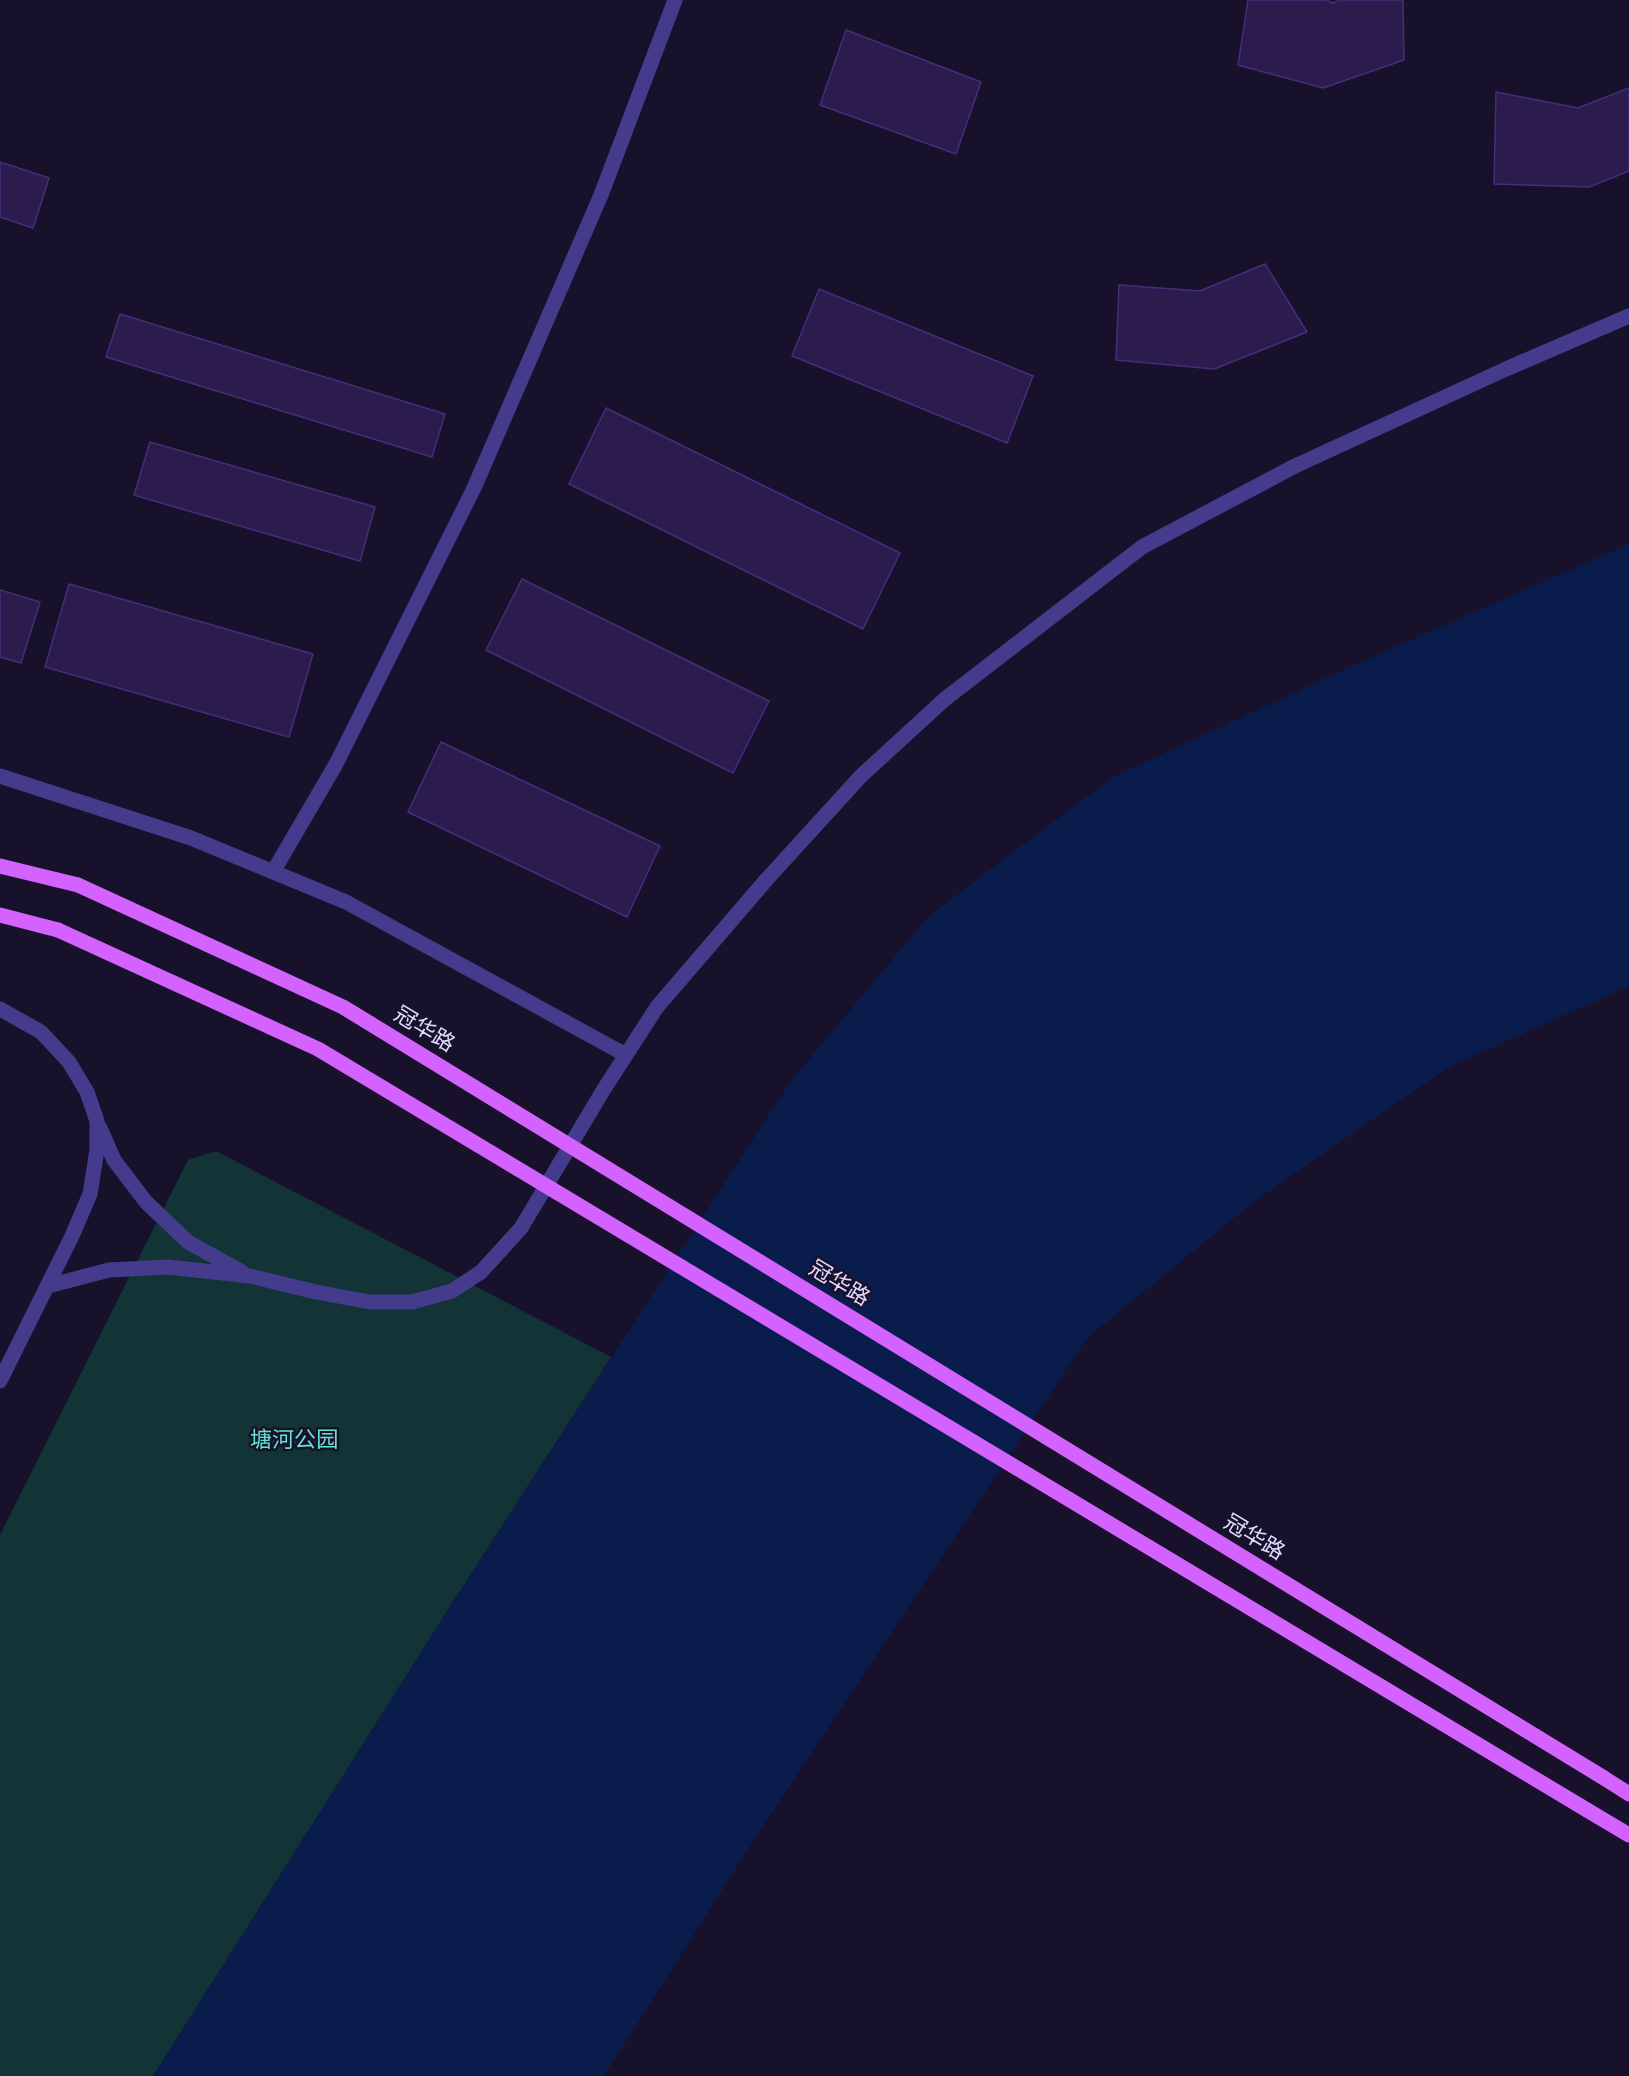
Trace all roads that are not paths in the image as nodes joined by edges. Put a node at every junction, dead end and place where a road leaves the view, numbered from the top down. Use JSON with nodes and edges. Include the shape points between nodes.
{"nodes":[{"id":1,"x":675,"y":0,"type":"edge"},
{"id":2,"x":1629,"y":316,"type":"edge"},
{"id":3,"x":0,"y":776,"type":"edge"},
{"id":4,"x":0,"y":866,"type":"edge"},
{"id":5,"x":273,"y":872,"type":"junction"},
{"id":6,"x":0,"y":915,"type":"edge"},
{"id":7,"x":0,"y":1009,"type":"edge"},
{"id":8,"x":626,"y":1055,"type":"junction"},
{"id":9,"x":97,"y":1121,"type":"junction"},
{"id":10,"x":249,"y":1276,"type":"junction"},
{"id":11,"x":48,"y":1286,"type":"junction"},
{"id":12,"x":0,"y":1381,"type":"edge"},
{"id":13,"x":1629,"y":1794,"type":"edge"},
{"id":14,"x":1629,"y":1835,"type":"edge"}],
"edges":[{"from":1,"to":5,"type":"street","via":[[601,195],[474,488],[336,764]]},
{"from":2,"to":8,"type":"street","via":[[1295,466],[1142,547],[945,699],[861,776],[664,998]]},
{"from":3,"to":5,"type":"street","via":[[191,838]]},
{"from":4,"to":13,"type":"main road","name":"冠华路","bridge":true,"via":[[78,885],[343,1007]]},
{"from":5,"to":8,"type":"street","via":[[346,902]]},
{"from":6,"to":14,"type":"main road","bridge":true,"via":[[58,930],[318,1049]]},
{"from":7,"to":9,"type":"street","via":[[41,1032],[69,1062],[87,1092]]},
{"from":8,"to":10,"type":"street","via":[[521,1228],[481,1272],[452,1291],[412,1302],[370,1302]]},
{"from":9,"to":10,"type":"street","via":[[114,1160],[146,1202],[188,1242]]},
{"from":9,"to":11,"type":"street","via":[[90,1194]]},
{"from":10,"to":11,"type":"street","via":[[168,1267],[109,1270]]},
{"from":11,"to":12,"type":"street"}]}
